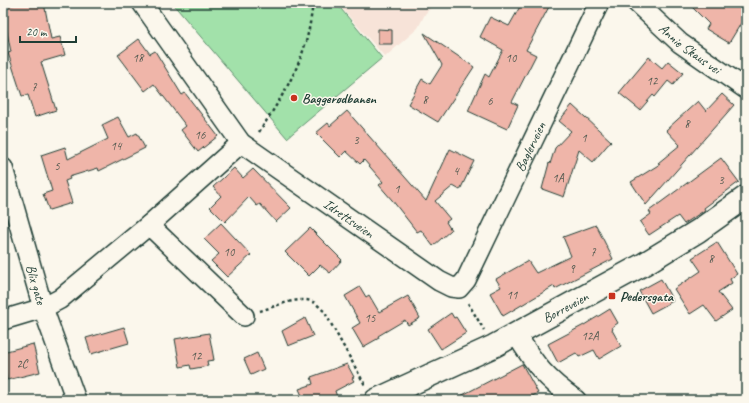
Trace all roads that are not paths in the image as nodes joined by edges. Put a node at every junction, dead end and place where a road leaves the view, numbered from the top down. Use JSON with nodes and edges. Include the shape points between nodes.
{"nodes":[{"id":1,"x":142,"y":3,"type":"edge"},
{"id":2,"x":599,"y":3,"type":"edge"},
{"id":3,"x":637,"y":3,"type":"edge"},
{"id":4,"x":746,"y":89,"type":"edge"},
{"id":5,"x":245,"y":145,"type":"junction"},
{"id":6,"x":3,"y":168,"type":"edge"},
{"id":7,"x":746,"y":197,"type":"edge"},
{"id":8,"x":149,"y":225,"type":"junction"},
{"id":9,"x":459,"y":288,"type":"joint"},
{"id":10,"x":43,"y":308,"type":"junction"},
{"id":11,"x":244,"y":316,"type":"road end"},
{"id":12,"x":3,"y":320,"type":"edge"},
{"id":13,"x":516,"y":334,"type":"junction"},
{"id":14,"x":372,"y":395,"type":"edge"},
{"id":15,"x":76,"y":400,"type":"edge"},
{"id":16,"x":576,"y":400,"type":"edge"}],
"edges":[{"from":1,"to":5,"type":"street","name":"Idrettsveien"},
{"from":2,"to":9,"type":"street","name":"Baglerveien","via":[[466,280]]},
{"from":3,"to":4,"type":"street","name":"Annie Skaus vei","via":[[680,43]]},
{"from":5,"to":8,"type":"street"},
{"from":5,"to":9,"type":"street","name":"Idrettsveien","via":[[439,281]]},
{"from":6,"to":10,"type":"street","name":"Blix gate"},
{"from":7,"to":13,"type":"main road","name":"Borreveien","via":[[698,231],[644,264]]},
{"from":8,"to":10,"type":"street","via":[[60,299]]},
{"from":8,"to":11,"type":"street"},
{"from":10,"to":12,"type":"street"},
{"from":10,"to":15,"type":"street","name":"Blix gate"},
{"from":13,"to":14,"type":"main road","name":"Borreveien","via":[[494,346]]},
{"from":13,"to":16,"type":"street","via":[[543,374]]}]}
